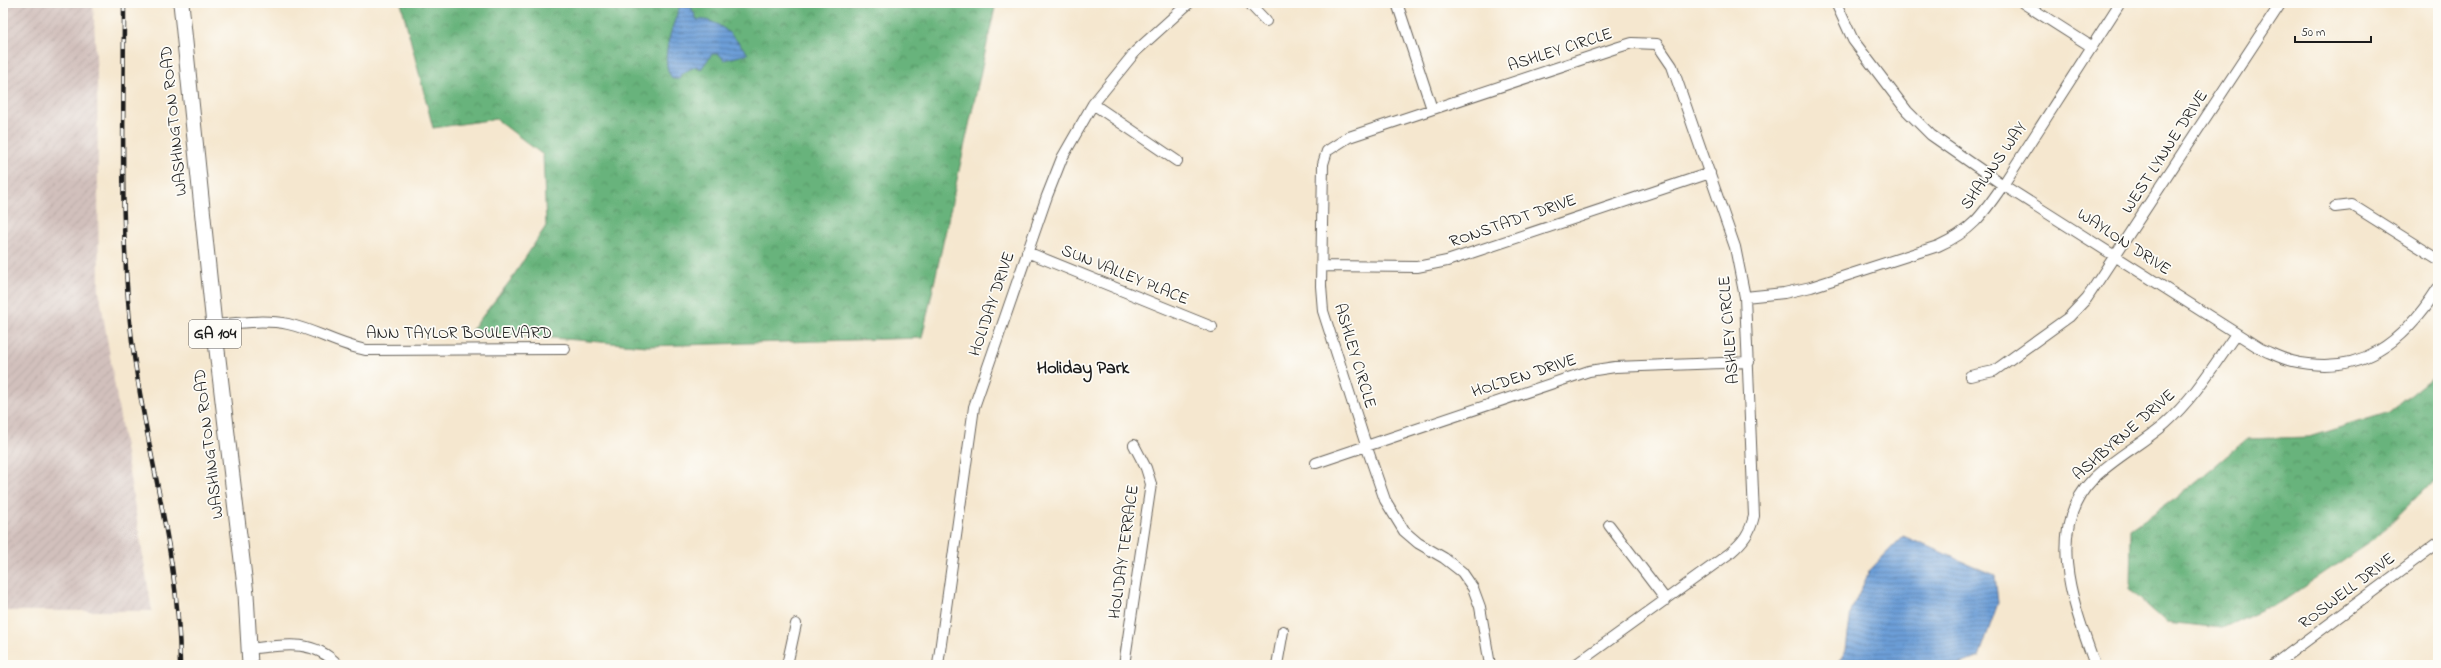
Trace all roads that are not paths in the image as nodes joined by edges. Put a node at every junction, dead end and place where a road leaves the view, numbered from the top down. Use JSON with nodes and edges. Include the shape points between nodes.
{"nodes":[{"id":1,"x":181,"y":3,"type":"edge"},
{"id":2,"x":1189,"y":3,"type":"edge"},
{"id":3,"x":1249,"y":3,"type":"edge"},
{"id":4,"x":1397,"y":3,"type":"edge"},
{"id":5,"x":1836,"y":3,"type":"edge"},
{"id":6,"x":2023,"y":3,"type":"edge"},
{"id":7,"x":2120,"y":3,"type":"edge"},
{"id":8,"x":2280,"y":3,"type":"edge"},
{"id":9,"x":1266,"y":21,"type":"dead end"},
{"id":10,"x":2092,"y":47,"type":"junction"},
{"id":11,"x":1093,"y":104,"type":"junction"},
{"id":12,"x":1432,"y":109,"type":"junction"},
{"id":13,"x":1177,"y":161,"type":"dead end"},
{"id":14,"x":1710,"y":172,"type":"junction"},
{"id":15,"x":2003,"y":184,"type":"junction"},
{"id":16,"x":2335,"y":208,"type":"dead end"},
{"id":17,"x":1027,"y":252,"type":"junction"},
{"id":18,"x":2116,"y":256,"type":"junction"},
{"id":19,"x":2438,"y":259,"type":"edge"},
{"id":20,"x":1322,"y":266,"type":"junction"},
{"id":21,"x":2438,"y":288,"type":"edge"},
{"id":22,"x":1745,"y":297,"type":"junction"},
{"id":23,"x":214,"y":325,"type":"junction"},
{"id":24,"x":1212,"y":327,"type":"dead end"},
{"id":25,"x":2236,"y":334,"type":"junction"},
{"id":26,"x":565,"y":349,"type":"dead end"},
{"id":27,"x":1749,"y":362,"type":"junction"},
{"id":28,"x":1970,"y":376,"type":"dead end"},
{"id":29,"x":1134,"y":445,"type":"dead end"},
{"id":30,"x":1366,"y":445,"type":"junction"},
{"id":31,"x":1316,"y":463,"type":"dead end"},
{"id":32,"x":1610,"y":525,"type":"dead end"},
{"id":33,"x":2437,"y":546,"type":"edge"},
{"id":34,"x":1666,"y":600,"type":"junction"},
{"id":35,"x":796,"y":624,"type":"dead end"},
{"id":36,"x":1283,"y":631,"type":"dead end"},
{"id":37,"x":249,"y":649,"type":"junction"},
{"id":38,"x":250,"y":665,"type":"edge"},
{"id":39,"x":338,"y":665,"type":"edge"},
{"id":40,"x":787,"y":665,"type":"edge"},
{"id":41,"x":938,"y":665,"type":"edge"},
{"id":42,"x":1124,"y":665,"type":"edge"},
{"id":43,"x":1277,"y":665,"type":"edge"},
{"id":44,"x":1490,"y":665,"type":"edge"},
{"id":45,"x":1575,"y":665,"type":"edge"},
{"id":46,"x":2095,"y":665,"type":"edge"},
{"id":47,"x":2274,"y":665,"type":"edge"}],
"edges":[{"from":1,"to":23,"type":"main road","name":"WASHINGTON ROAD","number":"GA 104"},
{"from":2,"to":11,"type":"street","name":"HOLIDAY DRIVE","via":[[1136,51]]},
{"from":3,"to":9,"type":"street"},
{"from":4,"to":12,"type":"street"},
{"from":5,"to":15,"type":"street","name":"WAYLON DRIVE","via":[[1853,40],[1907,111],[1930,135]]},
{"from":6,"to":10,"type":"street"},
{"from":7,"to":10,"type":"street","name":"SHAWNS WAY"},
{"from":8,"to":18,"type":"street","name":"WEST LYNNE DRIVE"},
{"from":10,"to":15,"type":"street","name":"SHAWNS WAY"},
{"from":11,"to":13,"type":"street"},
{"from":11,"to":17,"type":"street","name":"HOLIDAY DRIVE","via":[[1062,158]]},
{"from":12,"to":14,"type":"street","name":"ASHLEY CIRCLE","via":[[1620,47],[1632,44],[1657,44],[1666,54],[1677,77]]},
{"from":12,"to":20,"type":"street","name":"ASHLEY CIRCLE","via":[[1349,137],[1327,151],[1322,177]]},
{"from":14,"to":20,"type":"street","name":"RONSTADT DRIVE","via":[[1447,260],[1417,267]]},
{"from":14,"to":22,"type":"street","name":"ASHLEY CIRCLE","via":[[1735,247]]},
{"from":15,"to":18,"type":"street","name":"WAYLON DRIVE"},
{"from":15,"to":22,"type":"street","name":"SHAWNS WAY","via":[[1973,225],[1958,237],[1938,246],[1810,287]]},
{"from":16,"to":19,"type":"street","via":[[2352,205]]},
{"from":17,"to":24,"type":"street","name":"SUN VALLEY PLACE"},
{"from":17,"to":41,"type":"street","name":"HOLIDAY DRIVE","via":[[974,407]]},
{"from":18,"to":25,"type":"street","name":"WAYLON DRIVE"},
{"from":18,"to":28,"type":"street","name":"WEST LYNNE DRIVE","via":[[2087,298],[2069,317],[1994,372]]},
{"from":20,"to":30,"type":"street","name":"ASHLEY CIRCLE","via":[[1323,311]]},
{"from":21,"to":25,"type":"street","name":"WAYLON DRIVE","via":[[2406,331],[2361,360],[2314,365],[2291,361],[2261,349]]},
{"from":22,"to":27,"type":"street","name":"ASHLEY CIRCLE"},
{"from":23,"to":26,"type":"street","name":"ANN TAYLOR BOULEVARD","via":[[267,322],[287,324],[366,350]]},
{"from":23,"to":37,"type":"main road","name":"WASHINGTON ROAD","number":"GA 104","via":[[246,594]]},
{"from":25,"to":46,"type":"street","name":"ASHBYRNE DRIVE","via":[[2183,407],[2148,438],[2104,469],[2078,498],[2070,520],[2067,544],[2068,579]]},
{"from":27,"to":30,"type":"street","name":"HOLDEN DRIVE","via":[[1615,367],[1589,371]]},
{"from":27,"to":34,"type":"street","name":"ASHLEY CIRCLE","via":[[1754,516],[1751,530],[1742,543],[1730,553]]},
{"from":29,"to":42,"type":"street","name":"HOLIDAY TERRACE","via":[[1151,484]]},
{"from":30,"to":31,"type":"street","name":"HOLDEN DRIVE"},
{"from":30,"to":44,"type":"street","name":"ASHLEY CIRCLE","via":[[1384,500],[1404,531],[1418,544],[1444,558],[1462,572],[1473,588],[1480,607]]},
{"from":32,"to":34,"type":"street"},
{"from":33,"to":47,"type":"street","name":"ROSWELL DRIVE"},
{"from":34,"to":45,"type":"street","name":"ASHLEY CIRCLE"},
{"from":35,"to":40,"type":"street"},
{"from":36,"to":43,"type":"street"},
{"from":37,"to":38,"type":"main road","name":"WASHINGTON ROAD","number":"GA 104"},
{"from":37,"to":39,"type":"street","via":[[294,645],[315,648]]}]}
